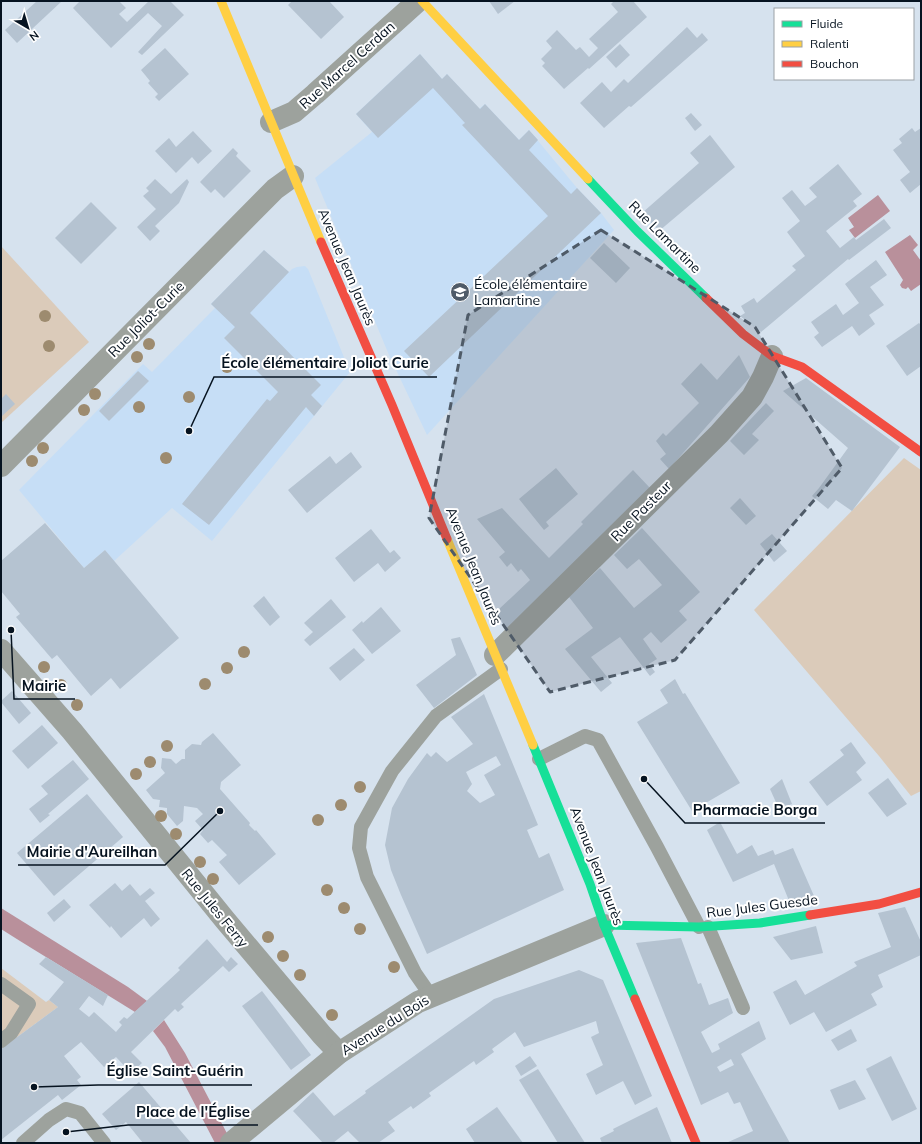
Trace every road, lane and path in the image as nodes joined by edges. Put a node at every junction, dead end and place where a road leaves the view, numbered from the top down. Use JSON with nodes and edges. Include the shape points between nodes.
{"nodes":[{"id":1,"x":221,"y":1,"type":"edge"},
{"id":2,"x":418,"y":1,"type":"edge"},
{"id":3,"x":422,"y":1,"type":"edge"},
{"id":4,"x":271,"y":122,"type":"junction"},
{"id":5,"x":293,"y":176,"type":"junction"},
{"id":6,"x":772,"y":356,"type":"junction"},
{"id":7,"x":921,"y":452,"type":"edge"},
{"id":8,"x":1,"y":466,"type":"edge"},
{"id":9,"x":1,"y":650,"type":"edge"},
{"id":10,"x":498,"y":662,"type":"junction"},
{"id":11,"x":539,"y":759,"type":"junction"},
{"id":12,"x":921,"y":892,"type":"edge"},
{"id":13,"x":604,"y":925,"type":"junction"},
{"id":14,"x":703,"y":927,"type":"junction"},
{"id":15,"x":1,"y":984,"type":"edge"},
{"id":16,"x":430,"y":996,"type":"junction"},
{"id":17,"x":743,"y":1008,"type":"dead end"},
{"id":18,"x":1,"y":1041,"type":"edge"},
{"id":19,"x":339,"y":1052,"type":"junction"},
{"id":20,"x":235,"y":1140,"type":"edge"},
{"id":21,"x":22,"y":1143,"type":"edge"},
{"id":22,"x":104,"y":1143,"type":"edge"},
{"id":23,"x":696,"y":1143,"type":"edge"}],
"edges":[{"from":1,"to":4,"type":"main road","name":"Avenue Jean Jaurès"},
{"from":2,"to":4,"type":"street","name":"Rue Marcel Cerdan","via":[[294,112]]},
{"from":3,"to":6,"type":"main road","name":"Rue Lamartine","via":[[638,232],[742,334]]},
{"from":4,"to":5,"type":"main road","name":"Avenue Jean Jaurès"},
{"from":5,"to":8,"type":"street","name":"Rue Joliot-Curie","via":[[275,189]]},
{"from":5,"to":10,"type":"main road","name":"Avenue Jean Jaurès","via":[[392,405]]},
{"from":6,"to":7,"type":"main road","name":"Rue Lamartine","via":[[802,367]]},
{"from":6,"to":10,"type":"street","name":"Rue Pasteur","via":[[752,397],[719,434]]},
{"from":9,"to":19,"type":"street","name":"Rue Jules Ferry","via":[[72,731],[225,920]]},
{"from":10,"to":11,"type":"main road","name":"Avenue Jean Jaurès"},
{"from":10,"to":16,"type":"lane","via":[[436,716],[392,771],[361,827],[359,848],[367,877],[415,973]]},
{"from":11,"to":13,"type":"main road","name":"Avenue Jean Jaurès"},
{"from":11,"to":14,"type":"lane","via":[[585,736],[598,740]]},
{"from":12,"to":14,"type":"main road","name":"Rue Jules Guesde","via":[[872,905],[760,923]]},
{"from":13,"to":14,"type":"main road","name":"Rue Jules Guesde"},
{"from":13,"to":16,"type":"street","name":"Avenue du Bois"},
{"from":13,"to":23,"type":"main road","name":"Avenue Jean Jaurès"},
{"from":14,"to":17,"type":"lane"},
{"from":15,"to":18,"type":"lane","via":[[29,1004],[11,1033]]},
{"from":16,"to":19,"type":"street","name":"Avenue du Bois"},
{"from":19,"to":20,"type":"street","name":"Avenue du Bois"},
{"from":21,"to":22,"type":"lane","via":[[66,1109],[80,1113]]}]}
